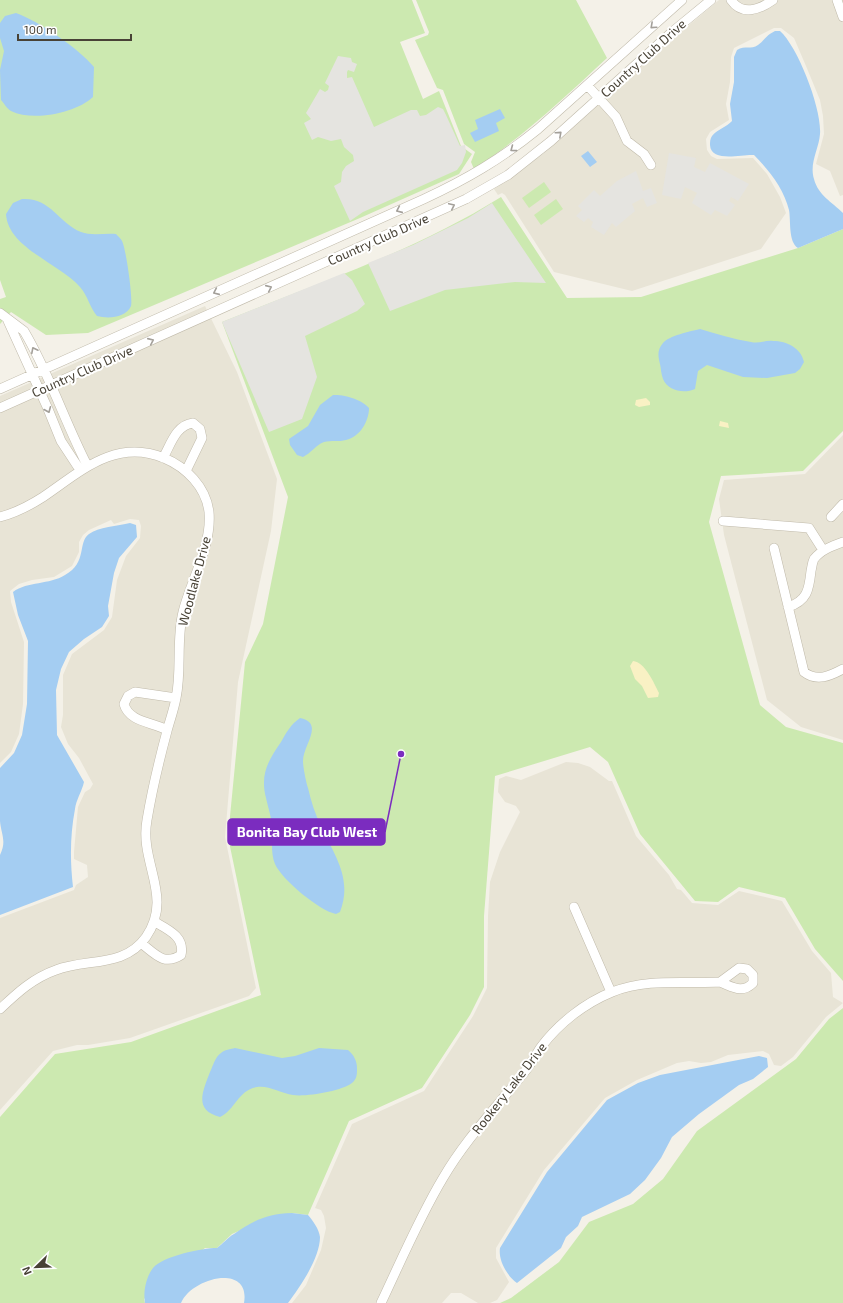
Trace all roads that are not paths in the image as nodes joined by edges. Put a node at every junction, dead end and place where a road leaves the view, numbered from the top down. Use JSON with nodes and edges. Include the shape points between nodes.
{"nodes":[{"id":1,"x":682,"y":0,"type":"edge"},
{"id":2,"x":711,"y":0,"type":"edge"},
{"id":3,"x":731,"y":0,"type":"edge"},
{"id":4,"x":773,"y":0,"type":"edge"},
{"id":5,"x":837,"y":0,"type":"edge"},
{"id":6,"x":843,"y":18,"type":"edge"},
{"id":7,"x":587,"y":85,"type":"junction"},
{"id":8,"x":599,"y":98,"type":"junction"},
{"id":9,"x":651,"y":165,"type":"dead end"},
{"id":10,"x":0,"y":313,"type":"edge"},
{"id":11,"x":8,"y":321,"type":"junction"},
{"id":12,"x":44,"y":369,"type":"junction"},
{"id":13,"x":32,"y":374,"type":"junction"},
{"id":14,"x":51,"y":385,"type":"junction"},
{"id":15,"x":0,"y":389,"type":"edge"},
{"id":16,"x":39,"y":390,"type":"junction"},
{"id":17,"x":0,"y":408,"type":"edge"},
{"id":18,"x":163,"y":458,"type":"junction"},
{"id":19,"x":83,"y":468,"type":"junction"},
{"id":20,"x":186,"y":471,"type":"junction"},
{"id":21,"x":843,"y":504,"type":"edge"},
{"id":22,"x":0,"y":517,"type":"edge"},
{"id":23,"x":831,"y":517,"type":"dead end"},
{"id":24,"x":723,"y":521,"type":"dead end"},
{"id":25,"x":843,"y":542,"type":"edge"},
{"id":26,"x":774,"y":548,"type":"dead end"},
{"id":27,"x":823,"y":550,"type":"junction"},
{"id":28,"x":788,"y":607,"type":"junction"},
{"id":29,"x":843,"y":669,"type":"edge"},
{"id":30,"x":176,"y":698,"type":"junction"},
{"id":31,"x":167,"y":730,"type":"junction"},
{"id":32,"x":574,"y":907,"type":"dead end"},
{"id":33,"x":155,"y":922,"type":"junction"},
{"id":34,"x":141,"y":943,"type":"junction"},
{"id":35,"x":720,"y":982,"type":"dead end"},
{"id":36,"x":611,"y":992,"type":"junction"},
{"id":37,"x":0,"y":1010,"type":"edge"},
{"id":38,"x":381,"y":1303,"type":"edge"}],
"edges":[{"from":1,"to":7,"type":"street","name":"Country Club Drive","one_way":true},
{"from":2,"to":8,"type":"street","name":"Country Club Drive"},
{"from":3,"to":4,"type":"street","via":[[741,10],[748,11]]},
{"from":5,"to":6,"type":"street"},
{"from":7,"to":8,"type":"street"},
{"from":7,"to":12,"type":"street","name":"Country Club Drive","one_way":true,"via":[[516,147],[461,182]]},
{"from":8,"to":9,"type":"street","via":[[616,117],[627,141],[644,154]]},
{"from":14,"to":8,"type":"street","name":"Country Club Drive","one_way":true,"via":[[466,199],[508,175],[531,158]]},
{"from":10,"to":11,"type":"street"},
{"from":12,"to":11,"type":"street","one_way":true,"via":[[24,331]]},
{"from":11,"to":13,"type":"street"},
{"from":12,"to":13,"type":"street","name":"Country Club Drive"},
{"from":12,"to":14,"type":"street"},
{"from":13,"to":15,"type":"street","name":"Country Club Drive"},
{"from":13,"to":16,"type":"street"},
{"from":14,"to":16,"type":"street","name":"Country Club Drive"},
{"from":14,"to":19,"type":"street"},
{"from":16,"to":17,"type":"street","name":"Country Club Drive"},
{"from":16,"to":19,"type":"street","one_way":true,"via":[[61,441]]},
{"from":18,"to":19,"type":"street","name":"Woodlake Drive","via":[[143,453],[126,453],[101,459]]},
{"from":18,"to":20,"type":"street","name":"Woodlake Drive"},
{"from":18,"to":20,"type":"street","via":[[184,424],[192,424],[200,429],[202,438]]},
{"from":19,"to":22,"type":"street","name":"Woodlake Drive","via":[[28,506]]},
{"from":20,"to":30,"type":"street","name":"Woodlake Drive","via":[[204,494],[209,520],[199,564],[183,612]]},
{"from":21,"to":23,"type":"street"},
{"from":24,"to":27,"type":"street","via":[[810,528]]},
{"from":25,"to":27,"type":"street"},
{"from":26,"to":28,"type":"street"},
{"from":27,"to":28,"type":"street","via":[[812,563],[808,590],[804,598]]},
{"from":28,"to":29,"type":"street","via":[[804,672],[811,678],[821,678]]},
{"from":30,"to":31,"type":"street","name":"Woodlake Drive"},
{"from":30,"to":31,"type":"street","via":[[135,692],[128,696],[124,704],[126,712],[133,718]]},
{"from":31,"to":33,"type":"street","name":"Woodlake Drive","via":[[154,783],[146,832],[147,850],[158,898]]},
{"from":32,"to":36,"type":"street"},
{"from":33,"to":34,"type":"street","name":"Woodlake Drive"},
{"from":33,"to":34,"type":"street","via":[[179,938],[183,946],[182,955],[174,960],[164,959]]},
{"from":34,"to":37,"type":"street","name":"Woodlake Drive","via":[[113,960],[69,966],[48,972],[23,988]]},
{"from":35,"to":36,"type":"street","name":"Rookery Lake Drive","via":[[652,982]]},
{"from":36,"to":38,"type":"street","name":"Rookery Lake Drive","via":[[578,1011],[555,1031],[523,1074],[471,1135],[443,1178]]}]}
